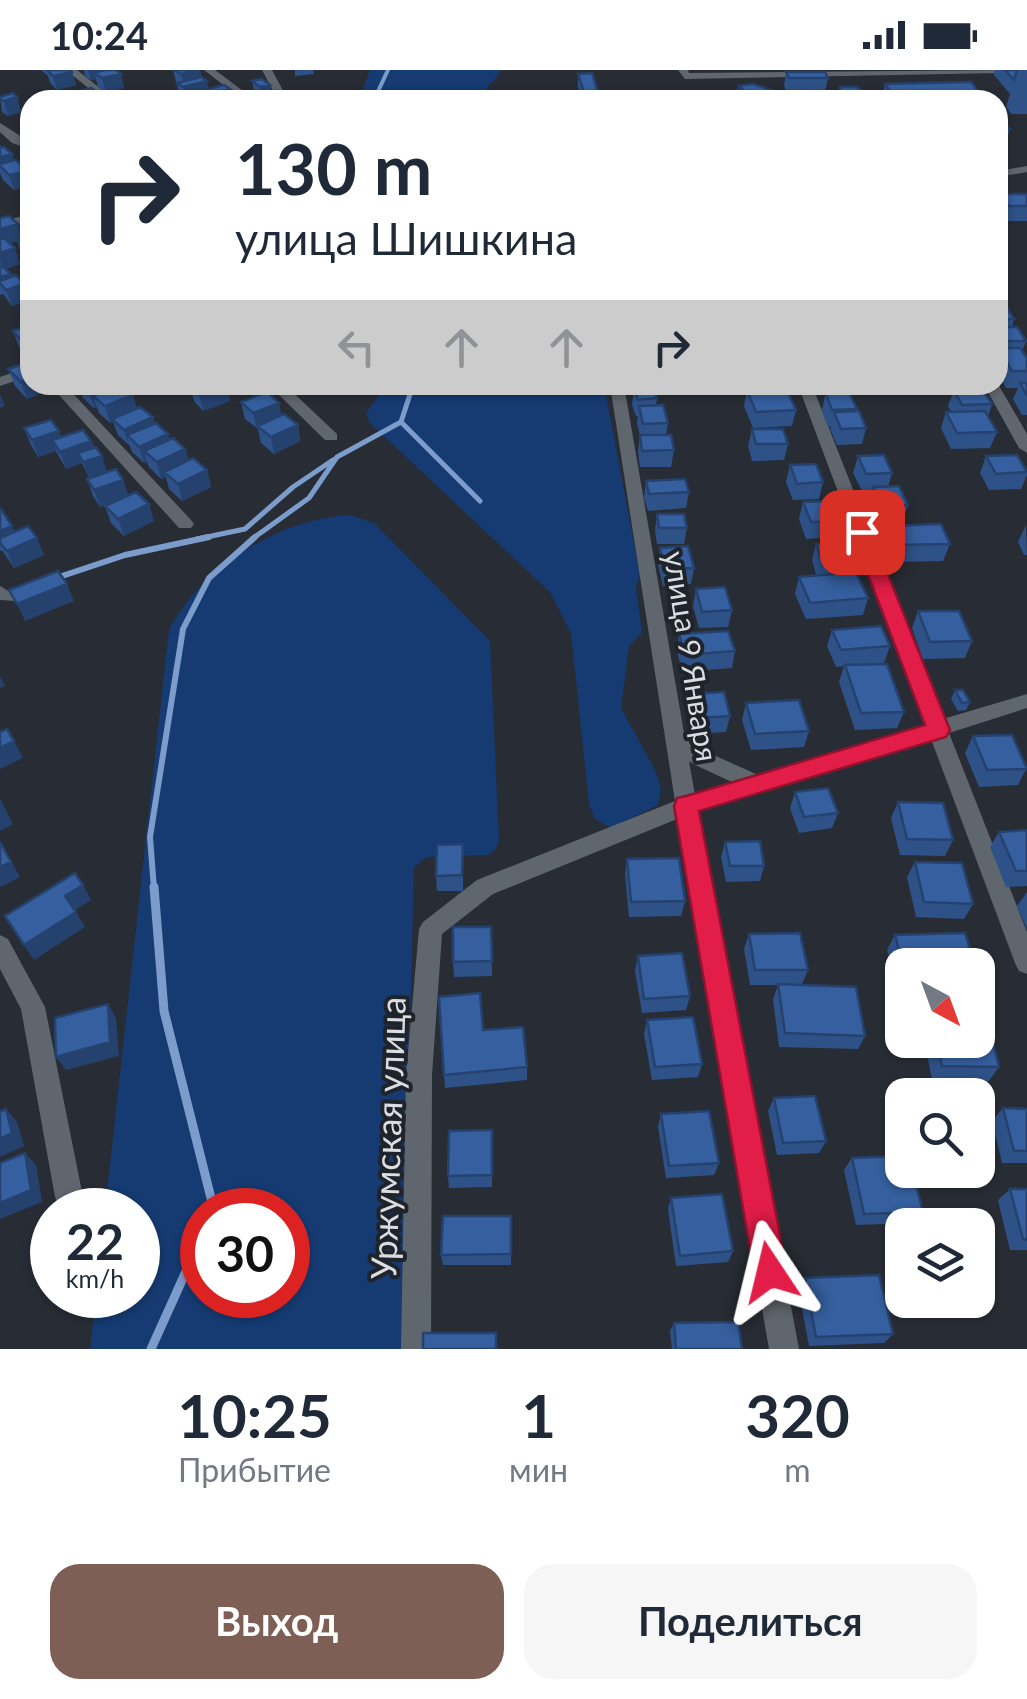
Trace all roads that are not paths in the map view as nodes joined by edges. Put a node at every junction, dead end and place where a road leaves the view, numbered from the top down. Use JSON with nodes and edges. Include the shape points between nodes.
{"nodes":[{"id":1,"x":71,"y":70,"type":"edge"},
{"id":2,"x":210,"y":70,"type":"edge"},
{"id":3,"x":1001,"y":70,"type":"edge"},
{"id":4,"x":938,"y":71,"type":"edge"},
{"id":5,"x":816,"y":72,"type":"edge"},
{"id":6,"x":684,"y":73,"type":"edge"},
{"id":7,"x":97,"y":90,"type":"edge"},
{"id":8,"x":237,"y":90,"type":"edge"},
{"id":9,"x":0,"y":126,"type":"edge"},
{"id":10,"x":20,"y":142,"type":"edge"},
{"id":11,"x":1022,"y":170,"type":"edge"},
{"id":12,"x":1027,"y":184,"type":"edge"},
{"id":13,"x":66,"y":395,"type":"edge"},
{"id":14,"x":287,"y":395,"type":"edge"},
{"id":15,"x":619,"y":395,"type":"edge"},
{"id":16,"x":809,"y":395,"type":"edge"},
{"id":17,"x":997,"y":395,"type":"edge"},
{"id":18,"x":331,"y":437,"type":"dead end"},
{"id":19,"x":1027,"y":448,"type":"edge"},
{"id":20,"x":185,"y":524,"type":"dead end"},
{"id":21,"x":1027,"y":701,"type":"edge"},
{"id":22,"x":938,"y":730,"type":"junction"},
{"id":23,"x":675,"y":737,"type":"junction"},
{"id":24,"x":757,"y":784,"type":"junction"},
{"id":25,"x":686,"y":806,"type":"junction"},
{"id":26,"x":0,"y":946,"type":"edge"},
{"id":27,"x":1027,"y":964,"type":"edge"},
{"id":28,"x":67,"y":1188,"type":"edge"},
{"id":29,"x":416,"y":1349,"type":"edge"},
{"id":30,"x":784,"y":1349,"type":"edge"}],
"edges":[{"from":1,"to":7,"type":"street"},
{"from":2,"to":8,"type":"street"},
{"from":3,"to":4,"type":"street"},
{"from":4,"to":5,"type":"street"},
{"from":5,"to":6,"type":"street"},
{"from":9,"to":10,"type":"street"},
{"from":11,"to":12,"type":"street"},
{"from":13,"to":20,"type":"street"},
{"from":14,"to":18,"type":"street"},
{"from":15,"to":23,"type":"street","name":"улица 9 Января"},
{"from":16,"to":22,"type":"street"},
{"from":17,"to":19,"type":"street"},
{"from":21,"to":22,"type":"street"},
{"from":22,"to":24,"type":"street"},
{"from":22,"to":27,"type":"street"},
{"from":23,"to":24,"type":"street","via":[[700,758]]},
{"from":23,"to":25,"type":"street","name":"улица 9 Января"},
{"from":24,"to":25,"type":"street"},
{"from":25,"to":29,"type":"street","name":"Уржумская улица","via":[[484,887],[431,929],[419,1075]]},
{"from":25,"to":30,"type":"street","name":"улица 9 Января"},
{"from":26,"to":28,"type":"street","via":[[33,1007]]}]}
